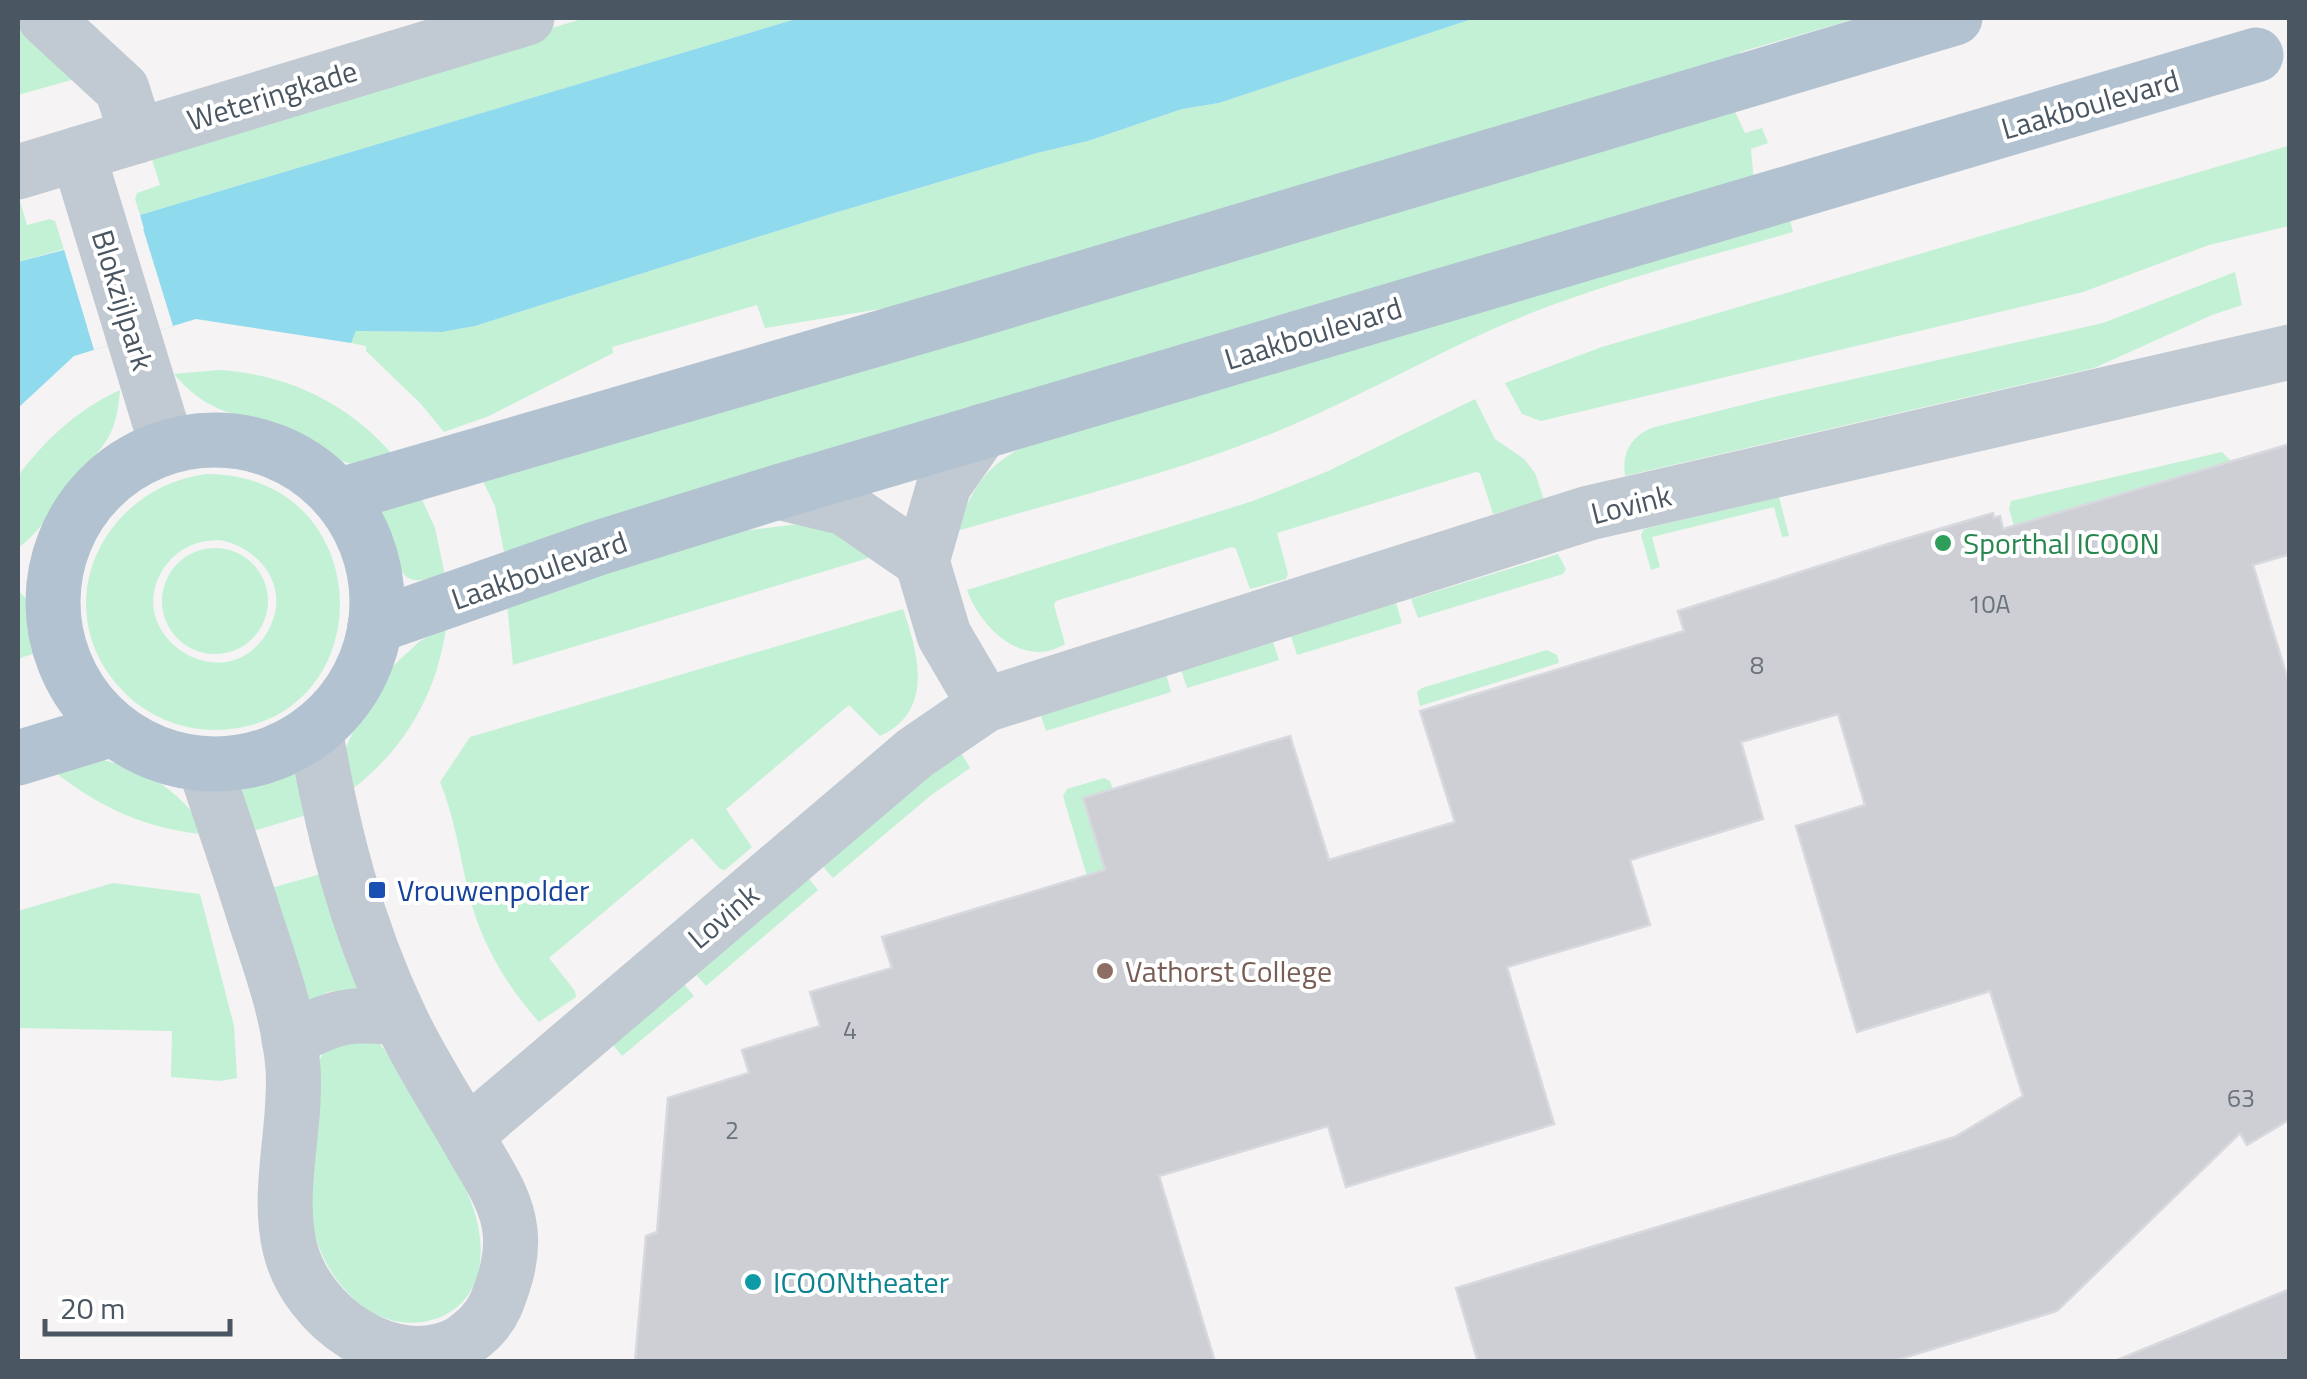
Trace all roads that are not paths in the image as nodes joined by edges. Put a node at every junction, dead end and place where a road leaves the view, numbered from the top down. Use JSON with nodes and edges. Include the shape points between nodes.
{"nodes":[{"id":1,"x":45,"y":18,"type":"edge"},
{"id":2,"x":527,"y":18,"type":"edge"},
{"id":3,"x":1955,"y":18,"type":"edge"},
{"id":4,"x":2256,"y":55,"type":"dead end"},
{"id":5,"x":137,"y":136,"type":"junction"},
{"id":6,"x":78,"y":154,"type":"junction"},
{"id":7,"x":18,"y":172,"type":"edge"},
{"id":8,"x":2290,"y":352,"type":"edge"},
{"id":9,"x":982,"y":431,"type":"junction"},
{"id":10,"x":167,"y":446,"type":"junction"},
{"id":11,"x":778,"y":492,"type":"junction"},
{"id":12,"x":338,"y":496,"type":"junction"},
{"id":13,"x":922,"y":561,"type":"junction"},
{"id":14,"x":39,"y":562,"type":"edge"},
{"id":15,"x":376,"y":626,"type":"junction"},
{"id":16,"x":985,"y":705,"type":"junction"},
{"id":17,"x":113,"y":729,"type":"junction"},
{"id":18,"x":315,"y":730,"type":"junction"},
{"id":19,"x":18,"y":758,"type":"edge"},
{"id":20,"x":204,"y":764,"type":"junction"},
{"id":21,"x":400,"y":1018,"type":"junction"},
{"id":22,"x":290,"y":1040,"type":"junction"},
{"id":23,"x":466,"y":1135,"type":"junction"},
{"id":24,"x":478,"y":1346,"type":"edge"},
{"id":25,"x":393,"y":1359,"type":"edge"}],
"edges":[{"from":1,"to":5,"type":"street","via":[[122,90]]},
{"from":2,"to":5,"type":"street","name":"Weteringkade"},
{"from":3,"to":12,"type":"main road"},
{"from":4,"to":9,"type":"main road","name":"Laakboulevard"},
{"from":5,"to":6,"type":"street","name":"Weteringkade"},
{"from":6,"to":7,"type":"street","name":"Weteringkade"},
{"from":6,"to":10,"type":"street","name":"Blokzijlpark"},
{"from":8,"to":16,"type":"street","name":"Lovink","via":[[1589,513]]},
{"from":9,"to":11,"type":"main road","name":"Laakboulevard"},
{"from":9,"to":13,"type":"street","via":[[944,485]]},
{"from":10,"to":12,"type":"main road","via":[[210,439],[251,443],[286,455]]},
{"from":10,"to":14,"type":"main road","via":[[116,473]]},
{"from":11,"to":13,"type":"street","via":[[845,508]]},
{"from":11,"to":15,"type":"main road","name":"Laakboulevard"},
{"from":12,"to":15,"type":"main road","via":[[368,548]]},
{"from":13,"to":16,"type":"street","via":[[944,635]]},
{"from":14,"to":17,"type":"main road","via":[[60,650],[76,686]]},
{"from":15,"to":18,"type":"main road","via":[[363,668]]},
{"from":16,"to":23,"type":"street","name":"Lovink","via":[[915,753]]},
{"from":17,"to":19,"type":"main road"},
{"from":17,"to":20,"type":"main road","via":[[144,748]]},
{"from":18,"to":20,"type":"main road","via":[[260,758]]},
{"from":18,"to":21,"type":"street","via":[[355,905]]},
{"from":20,"to":22,"type":"street"},
{"from":21,"to":22,"type":"street","via":[[336,1017]]},
{"from":21,"to":23,"type":"street"},
{"from":22,"to":25,"type":"street","via":[[290,1248],[305,1288],[331,1320]]},
{"from":23,"to":24,"type":"street","via":[[500,1195],[510,1232],[509,1270]]},
{"from":24,"to":25,"type":"street"}]}
